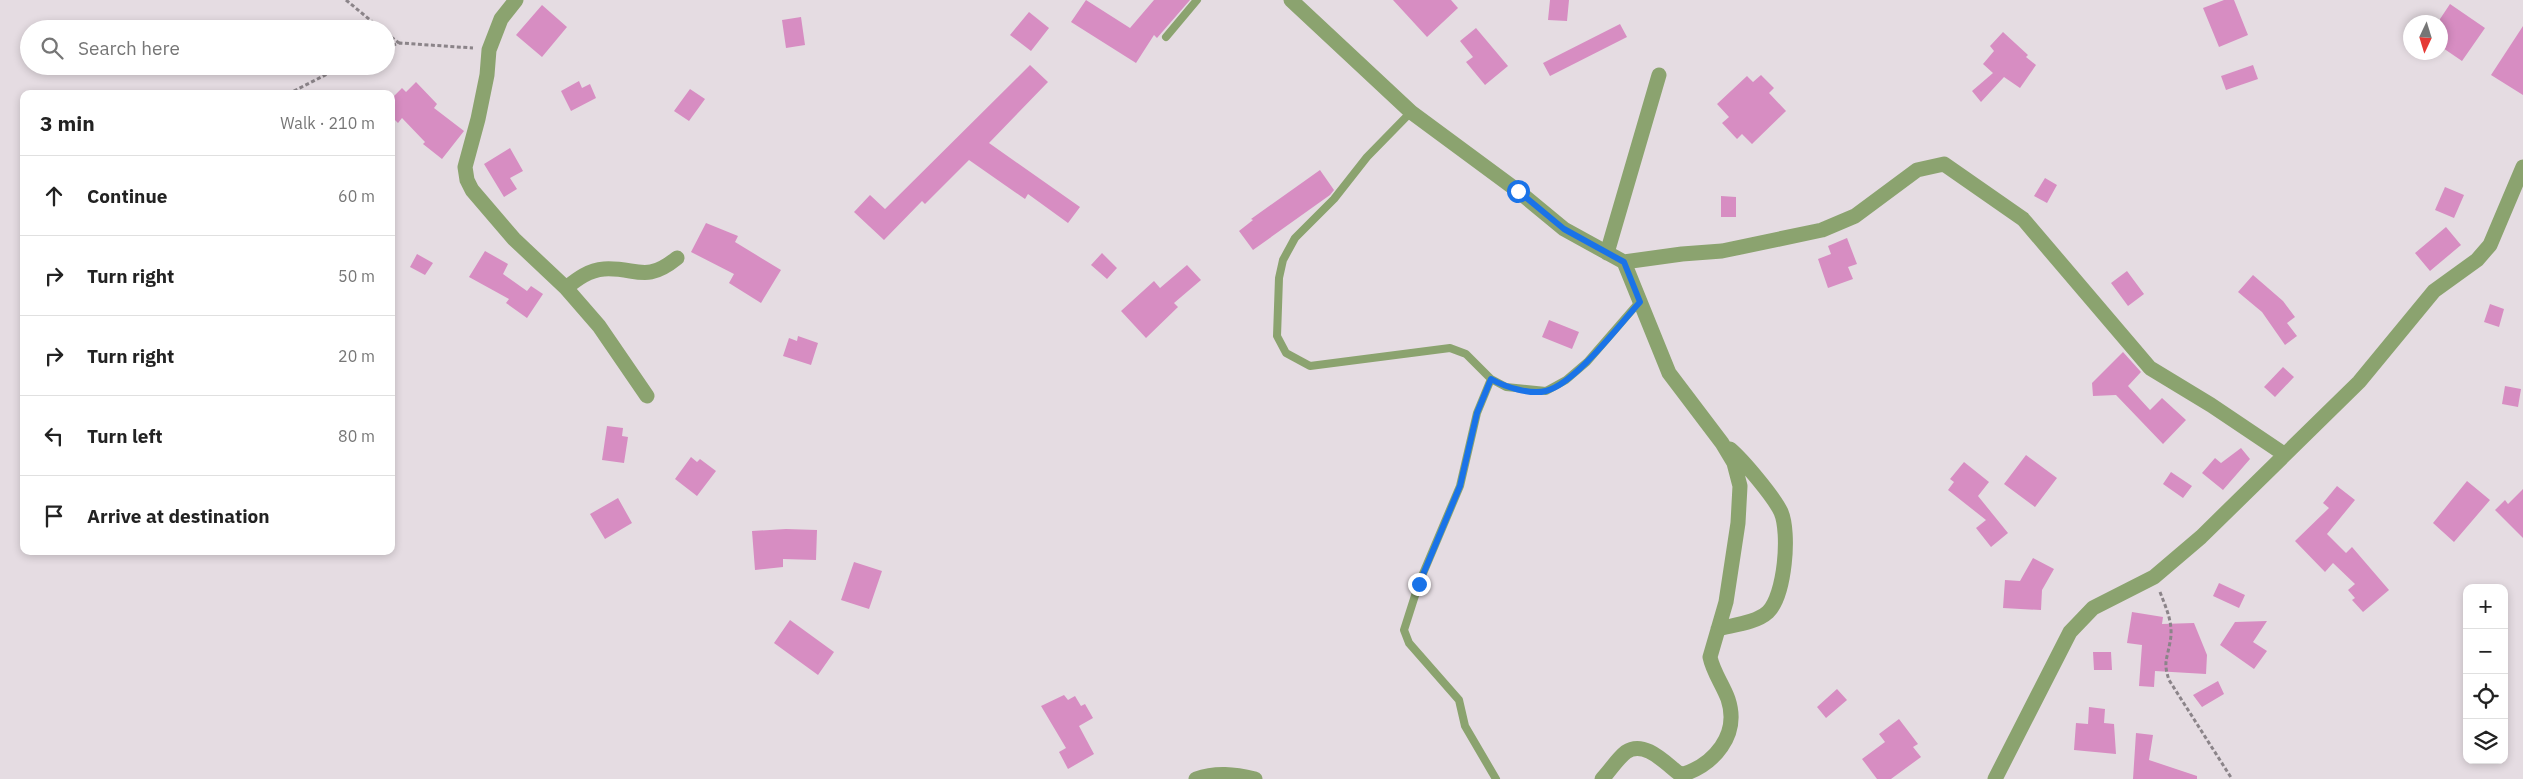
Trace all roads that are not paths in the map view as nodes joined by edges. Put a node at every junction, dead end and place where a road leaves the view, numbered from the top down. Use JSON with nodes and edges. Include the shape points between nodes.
{"nodes":[{"id":1,"x":516,"y":0,"type":"edge"},
{"id":2,"x":1197,"y":0,"type":"edge"},
{"id":3,"x":1290,"y":0,"type":"edge"},
{"id":4,"x":1166,"y":38,"type":"dead end"},
{"id":5,"x":1659,"y":76,"type":"dead end"},
{"id":6,"x":1411,"y":112,"type":"junction"},
{"id":7,"x":2523,"y":167,"type":"edge"},
{"id":8,"x":1607,"y":253,"type":"junction"},
{"id":9,"x":676,"y":258,"type":"dead end"},
{"id":10,"x":1624,"y":262,"type":"junction"},
{"id":11,"x":566,"y":288,"type":"junction"},
{"id":12,"x":1640,"y":302,"type":"junction"},
{"id":13,"x":1491,"y":379,"type":"junction"},
{"id":14,"x":647,"y":396,"type":"dead end"},
{"id":15,"x":1722,"y":443,"type":"junction"},
{"id":16,"x":2284,"y":454,"type":"junction"},
{"id":17,"x":1718,"y":629,"type":"junction"},
{"id":18,"x":1196,"y":779,"type":"edge"},
{"id":19,"x":1255,"y":779,"type":"edge"},
{"id":20,"x":1496,"y":779,"type":"edge"},
{"id":21,"x":1602,"y":779,"type":"edge"},
{"id":22,"x":1995,"y":779,"type":"edge"}],
"edges":[{"from":1,"to":11,"type":"street","via":[[501,19],[489,50],[487,75],[466,167],[467,180],[514,239]]},
{"from":2,"to":4,"type":"lane"},
{"from":3,"to":6,"type":"street"},
{"from":5,"to":8,"type":"street"},
{"from":6,"to":8,"type":"street","via":[[1564,229]]},
{"from":6,"to":13,"type":"lane","via":[[1295,238],[1279,278],[1277,336],[1286,353],[1310,366],[1450,348],[1466,354]]},
{"from":7,"to":16,"type":"street","via":[[2490,245],[2476,260],[2434,291],[2359,382]]},
{"from":8,"to":10,"type":"street"},
{"from":9,"to":11,"type":"street","via":[[663,269],[646,274],[603,269],[583,274]]},
{"from":10,"to":12,"type":"street"},
{"from":10,"to":16,"type":"street","via":[[1722,251],[1822,230],[1855,216],[1917,170],[1944,164],[2023,219],[2150,368]]},
{"from":11,"to":14,"type":"street","via":[[599,326]]},
{"from":12,"to":13,"type":"lane","via":[[1587,362],[1566,380],[1546,391],[1506,387]]},
{"from":12,"to":15,"type":"street","via":[[1669,373]]},
{"from":13,"to":20,"type":"lane","via":[[1477,413],[1460,486],[1419,584],[1404,630],[1409,643],[1459,700],[1465,726]]},
{"from":15,"to":17,"type":"street","via":[[1734,463],[1740,486],[1726,602]]},
{"from":15,"to":17,"type":"street","via":[[1742,459],[1781,512],[1786,536],[1782,581],[1769,611],[1760,617]]},
{"from":16,"to":22,"type":"street","via":[[2201,537],[2154,577],[2093,608],[2070,632]]},
{"from":17,"to":21,"type":"street","via":[[1710,657],[1728,697],[1732,720],[1728,736],[1715,756],[1699,770],[1682,775],[1645,749],[1637,748],[1627,752]]},
{"from":18,"to":19,"type":"street","via":[[1209,774]]}]}
